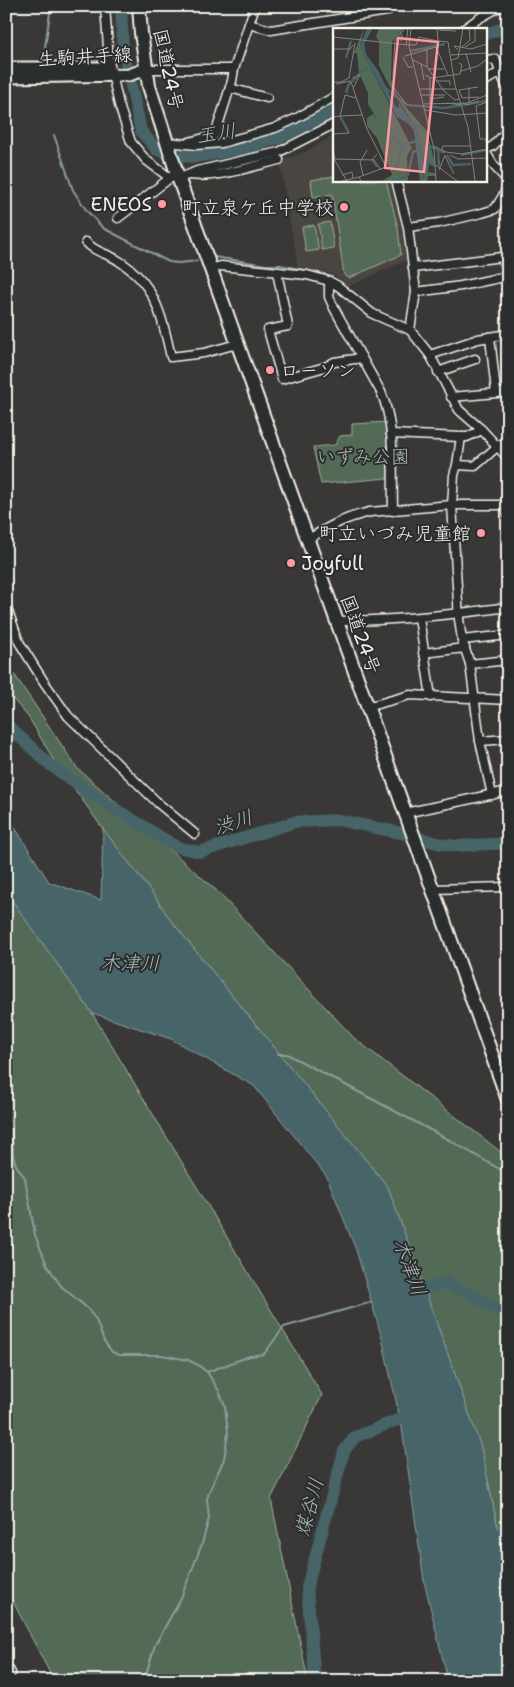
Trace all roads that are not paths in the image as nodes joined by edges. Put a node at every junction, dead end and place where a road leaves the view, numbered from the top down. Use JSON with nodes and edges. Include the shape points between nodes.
{"nodes":[{"id":1,"x":105,"y":6,"type":"edge"},
{"id":2,"x":139,"y":6,"type":"edge"},
{"id":3,"x":255,"y":6,"type":"edge"},
{"id":4,"x":396,"y":6,"type":"edge"},
{"id":5,"x":501,"y":6,"type":"edge"},
{"id":6,"x":249,"y":24,"type":"junction"},
{"id":7,"x":466,"y":28,"type":"edge"},
{"id":8,"x":486,"y":60,"type":"edge"},
{"id":9,"x":6,"y":68,"type":"edge"},
{"id":10,"x":146,"y":69,"type":"junction"},
{"id":11,"x":234,"y":69,"type":"junction"},
{"id":12,"x":114,"y":72,"type":"junction"},
{"id":13,"x":500,"y":72,"type":"junction"},
{"id":14,"x":6,"y":77,"type":"edge"},
{"id":15,"x":486,"y":80,"type":"edge"},
{"id":16,"x":230,"y":88,"type":"junction"},
{"id":17,"x":508,"y":90,"type":"edge"},
{"id":18,"x":267,"y":98,"type":"dead end"},
{"id":19,"x":333,"y":98,"type":"edge"},
{"id":20,"x":333,"y":125,"type":"edge"},
{"id":21,"x":508,"y":130,"type":"edge"},
{"id":22,"x":167,"y":143,"type":"junction"},
{"id":23,"x":185,"y":143,"type":"junction"},
{"id":24,"x":486,"y":150,"type":"edge"},
{"id":25,"x":486,"y":153,"type":"edge"},
{"id":26,"x":279,"y":160,"type":"dead end"},
{"id":27,"x":179,"y":177,"type":"junction"},
{"id":28,"x":396,"y":181,"type":"edge"},
{"id":29,"x":508,"y":181,"type":"edge"},
{"id":30,"x":118,"y":218,"type":"dead end"},
{"id":31,"x":408,"y":227,"type":"junction"},
{"id":32,"x":86,"y":242,"type":"dead end"},
{"id":33,"x":413,"y":268,"type":"junction"},
{"id":34,"x":210,"y":269,"type":"junction"},
{"id":35,"x":277,"y":272,"type":"junction"},
{"id":36,"x":508,"y":274,"type":"edge"},
{"id":37,"x":329,"y":281,"type":"junction"},
{"id":38,"x":416,"y":292,"type":"junction"},
{"id":39,"x":410,"y":330,"type":"junction"},
{"id":40,"x":508,"y":334,"type":"edge"},
{"id":41,"x":490,"y":337,"type":"junction"},
{"id":42,"x":237,"y":344,"type":"junction"},
{"id":43,"x":430,"y":354,"type":"junction"},
{"id":44,"x":362,"y":358,"type":"junction"},
{"id":45,"x":475,"y":358,"type":"dead end"},
{"id":46,"x":438,"y":372,"type":"junction"},
{"id":47,"x":496,"y":392,"type":"junction"},
{"id":48,"x":508,"y":392,"type":"edge"},
{"id":49,"x":451,"y":396,"type":"junction"},
{"id":50,"x":482,"y":430,"type":"junction"},
{"id":51,"x":391,"y":434,"type":"junction"},
{"id":52,"x":461,"y":437,"type":"junction"},
{"id":53,"x":508,"y":441,"type":"edge"},
{"id":54,"x":498,"y":446,"type":"junction"},
{"id":55,"x":508,"y":458,"type":"edge"},
{"id":56,"x":457,"y":465,"type":"junction"},
{"id":57,"x":452,"y":505,"type":"junction"},
{"id":58,"x":507,"y":505,"type":"edge"},
{"id":59,"x":393,"y":510,"type":"junction"},
{"id":60,"x":508,"y":515,"type":"edge"},
{"id":61,"x":307,"y":540,"type":"junction"},
{"id":62,"x":6,"y":605,"type":"edge"},
{"id":63,"x":508,"y":607,"type":"edge"},
{"id":64,"x":459,"y":614,"type":"junction"},
{"id":65,"x":419,"y":618,"type":"junction"},
{"id":66,"x":337,"y":621,"type":"junction"},
{"id":67,"x":508,"y":635,"type":"edge"},
{"id":68,"x":462,"y":640,"type":"junction"},
{"id":69,"x":465,"y":648,"type":"junction"},
{"id":70,"x":423,"y":653,"type":"junction"},
{"id":71,"x":508,"y":660,"type":"edge"},
{"id":72,"x":470,"y":664,"type":"junction"},
{"id":73,"x":431,"y":697,"type":"junction"},
{"id":74,"x":475,"y":698,"type":"junction"},
{"id":75,"x":508,"y":700,"type":"edge"},
{"id":76,"x":367,"y":707,"type":"junction"},
{"id":77,"x":508,"y":739,"type":"edge"},
{"id":78,"x":480,"y":742,"type":"junction"},
{"id":79,"x":508,"y":791,"type":"edge"},
{"id":80,"x":492,"y":795,"type":"junction"},
{"id":81,"x":405,"y":813,"type":"junction"},
{"id":82,"x":195,"y":834,"type":"dead end"},
{"id":83,"x":508,"y":887,"type":"edge"},
{"id":84,"x":433,"y":889,"type":"junction"},
{"id":85,"x":508,"y":1100,"type":"edge"},
{"id":86,"x":6,"y":1665,"type":"edge"},
{"id":87,"x":6,"y":1680,"type":"edge"}],
"edges":[{"from":1,"to":12,"type":"street"},
{"from":2,"to":10,"type":"highway","name":"国道24号"},
{"from":3,"to":6,"type":"street"},
{"from":4,"to":6,"type":"street","via":[[387,11],[271,30]]},
{"from":5,"to":7,"type":"street"},
{"from":6,"to":11,"type":"street"},
{"from":8,"to":13,"type":"street","via":[[494,59]]},
{"from":9,"to":12,"type":"main road","name":"生駒井手線"},
{"from":10,"to":11,"type":"street"},
{"from":10,"to":12,"type":"main road","name":"生駒井手線","via":[[129,75]]},
{"from":10,"to":22,"type":"highway","name":"国道24号"},
{"from":11,"to":16,"type":"street"},
{"from":12,"to":14,"type":"main road","name":"生駒井手線"},
{"from":12,"to":27,"type":"street","via":[[119,105],[131,142],[146,160]]},
{"from":13,"to":15,"type":"street"},
{"from":13,"to":17,"type":"street"},
{"from":16,"to":18,"type":"street"},
{"from":16,"to":23,"type":"street","via":[[215,135]]},
{"from":19,"to":23,"type":"street","via":[[267,130],[222,143]]},
{"from":20,"to":27,"type":"street","via":[[279,152]]},
{"from":21,"to":24,"type":"street"},
{"from":22,"to":23,"type":"street"},
{"from":22,"to":27,"type":"highway","name":"国道24号"},
{"from":25,"to":29,"type":"street"},
{"from":26,"to":27,"type":"street","via":[[218,174]]},
{"from":27,"to":30,"type":"street"},
{"from":27,"to":34,"type":"highway","name":"国道24号"},
{"from":28,"to":31,"type":"street"},
{"from":29,"to":31,"type":"street","via":[[495,209]]},
{"from":31,"to":33,"type":"street"},
{"from":32,"to":42,"type":"street","via":[[92,249],[117,259],[137,274],[155,299],[171,357]]},
{"from":33,"to":36,"type":"street","via":[[502,257]]},
{"from":33,"to":38,"type":"street"},
{"from":34,"to":35,"type":"street","via":[[222,266]]},
{"from":34,"to":42,"type":"highway","name":"国道24号"},
{"from":35,"to":37,"type":"street"},
{"from":35,"to":44,"type":"street","via":[[288,326],[268,330],[282,379],[334,362]]},
{"from":36,"to":38,"type":"street","via":[[461,286]]},
{"from":37,"to":39,"type":"street","via":[[373,314]]},
{"from":37,"to":44,"type":"street","via":[[329,297]]},
{"from":38,"to":39,"type":"street"},
{"from":39,"to":43,"type":"street"},
{"from":40,"to":41,"type":"street"},
{"from":41,"to":43,"type":"street"},
{"from":41,"to":47,"type":"street"},
{"from":42,"to":61,"type":"highway","name":"国道24号"},
{"from":43,"to":46,"type":"street"},
{"from":44,"to":51,"type":"street","via":[[384,399]]},
{"from":45,"to":46,"type":"street"},
{"from":46,"to":49,"type":"street"},
{"from":47,"to":48,"type":"street"},
{"from":47,"to":49,"type":"street"},
{"from":49,"to":50,"type":"street","via":[[459,410]]},
{"from":50,"to":52,"type":"street"},
{"from":50,"to":54,"type":"street"},
{"from":51,"to":52,"type":"street"},
{"from":51,"to":59,"type":"street"},
{"from":52,"to":56,"type":"street"},
{"from":53,"to":54,"type":"street"},
{"from":54,"to":55,"type":"street"},
{"from":54,"to":56,"type":"street","via":[[475,466]]},
{"from":56,"to":57,"type":"street"},
{"from":57,"to":58,"type":"street"},
{"from":57,"to":59,"type":"street"},
{"from":57,"to":64,"type":"street"},
{"from":58,"to":60,"type":"street"},
{"from":59,"to":61,"type":"street","via":[[357,515],[336,522]]},
{"from":61,"to":66,"type":"highway","name":"国道24号"},
{"from":62,"to":82,"type":"street","via":[[19,642],[68,716],[159,804]]},
{"from":63,"to":64,"type":"street"},
{"from":64,"to":65,"type":"street"},
{"from":64,"to":68,"type":"street"},
{"from":65,"to":66,"type":"street"},
{"from":65,"to":70,"type":"street"},
{"from":66,"to":76,"type":"highway","name":"国道24号"},
{"from":67,"to":68,"type":"street"},
{"from":68,"to":69,"type":"street"},
{"from":69,"to":70,"type":"street"},
{"from":69,"to":72,"type":"street"},
{"from":70,"to":73,"type":"street"},
{"from":71,"to":72,"type":"street"},
{"from":72,"to":74,"type":"street"},
{"from":73,"to":74,"type":"street"},
{"from":73,"to":76,"type":"street","via":[[410,695]]},
{"from":74,"to":75,"type":"street"},
{"from":74,"to":78,"type":"street"},
{"from":76,"to":81,"type":"highway","name":"国道24号"},
{"from":77,"to":78,"type":"street"},
{"from":78,"to":80,"type":"street"},
{"from":79,"to":80,"type":"street"},
{"from":80,"to":81,"type":"street"},
{"from":81,"to":84,"type":"highway","name":"国道24号"},
{"from":83,"to":84,"type":"street"},
{"from":84,"to":85,"type":"highway","name":"国道24号"},
{"from":86,"to":87,"type":"street","via":[[11,1673]]}]}
